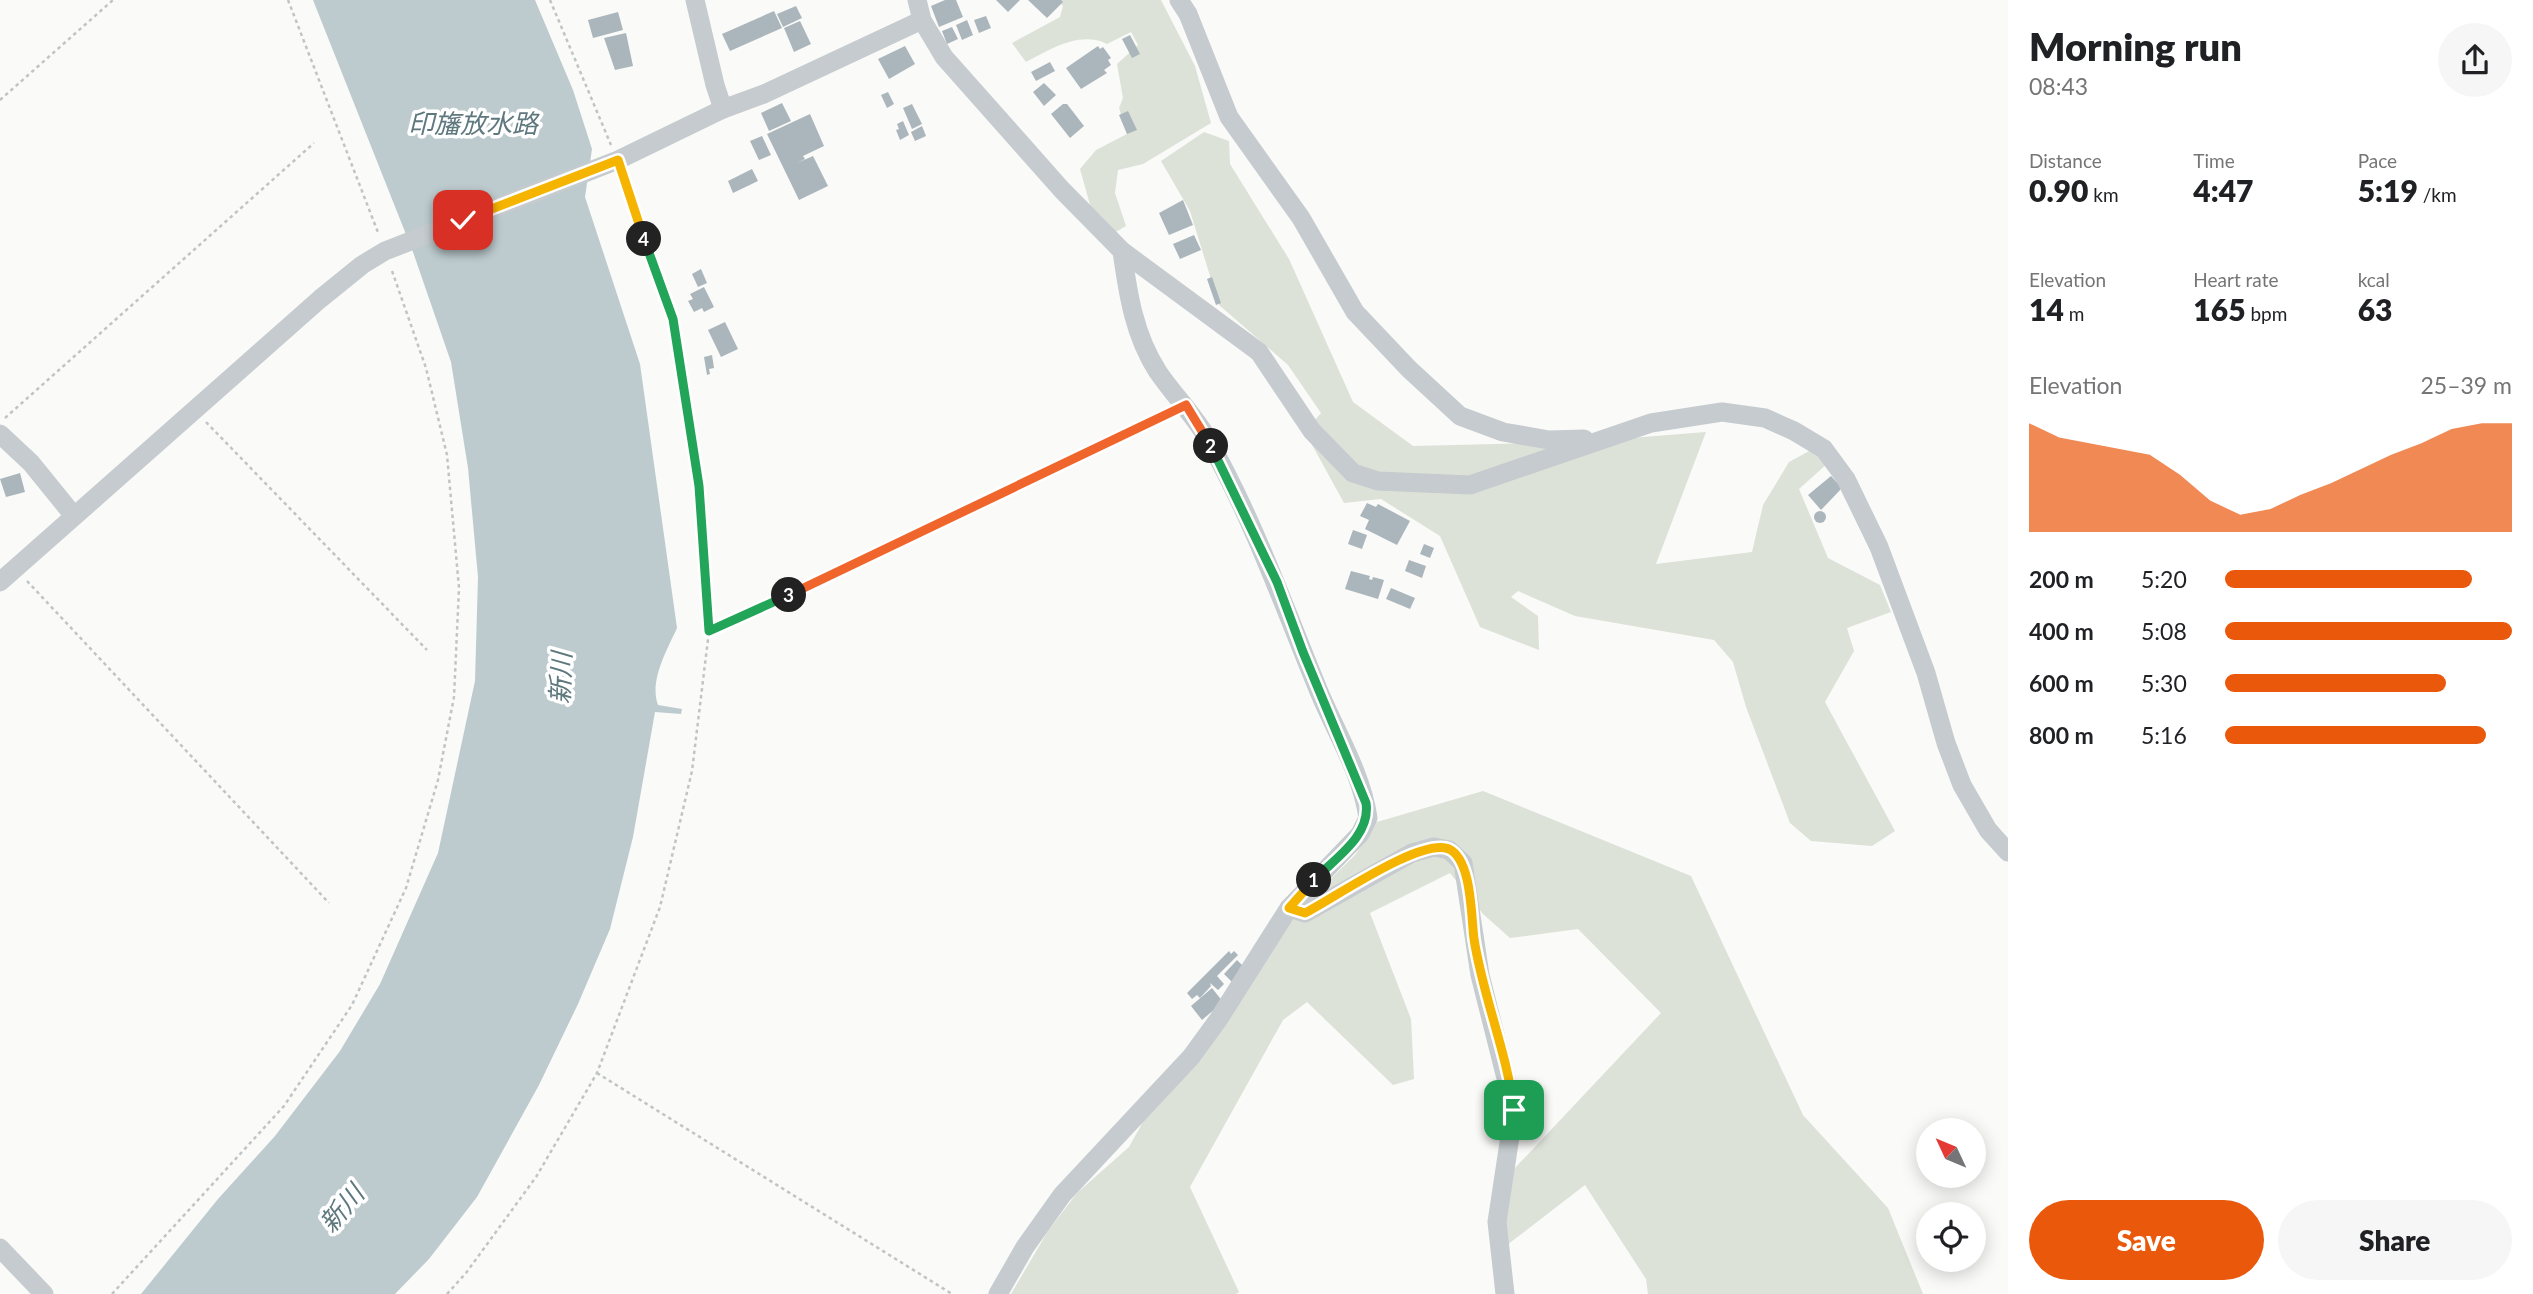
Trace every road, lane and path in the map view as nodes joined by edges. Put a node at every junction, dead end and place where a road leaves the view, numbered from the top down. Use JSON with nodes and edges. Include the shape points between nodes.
{"nodes":[{"id":1,"x":113,"y":0,"type":"edge"},
{"id":2,"x":288,"y":0,"type":"edge"},
{"id":3,"x":550,"y":0,"type":"edge"},
{"id":4,"x":695,"y":0,"type":"edge"},
{"id":5,"x":917,"y":0,"type":"edge"},
{"id":6,"x":1179,"y":0,"type":"edge"},
{"id":7,"x":922,"y":20,"type":"junction"},
{"id":8,"x":0,"y":100,"type":"edge"},
{"id":9,"x":723,"y":109,"type":"junction"},
{"id":10,"x":314,"y":143,"type":"dead end"},
{"id":11,"x":618,"y":160,"type":"junction"},
{"id":12,"x":385,"y":251,"type":"junction"},
{"id":13,"x":1122,"y":251,"type":"junction"},
{"id":14,"x":1186,"y":405,"type":"junction"},
{"id":15,"x":194,"y":410,"type":"junction"},
{"id":16,"x":0,"y":423,"type":"edge"},
{"id":17,"x":0,"y":434,"type":"edge"},
{"id":18,"x":1606,"y":438,"type":"junction"},
{"id":19,"x":74,"y":516,"type":"junction"},
{"id":20,"x":15,"y":568,"type":"junction"},
{"id":21,"x":0,"y":582,"type":"edge"},
{"id":22,"x":709,"y":631,"type":"junction"},
{"id":23,"x":427,"y":650,"type":"dead end"},
{"id":24,"x":2008,"y":852,"type":"edge"},
{"id":25,"x":329,"y":902,"type":"dead end"},
{"id":26,"x":1289,"y":908,"type":"junction"},
{"id":27,"x":597,"y":1073,"type":"junction"},
{"id":28,"x":0,"y":1248,"type":"edge"},
{"id":29,"x":44,"y":1294,"type":"edge"},
{"id":30,"x":111,"y":1294,"type":"edge"},
{"id":31,"x":447,"y":1294,"type":"edge"},
{"id":32,"x":952,"y":1294,"type":"edge"},
{"id":33,"x":998,"y":1294,"type":"edge"},
{"id":34,"x":1505,"y":1294,"type":"edge"}],
"edges":[{"from":1,"to":8,"type":"path"},
{"from":2,"to":12,"type":"path"},
{"from":3,"to":11,"type":"path"},
{"from":4,"to":9,"type":"street"},
{"from":5,"to":7,"type":"street"},
{"from":6,"to":18,"type":"street","via":[[1229,117],[1301,218],[1355,312],[1409,369],[1460,416],[1503,432],[1549,440]]},
{"from":7,"to":9,"type":"street"},
{"from":7,"to":13,"type":"street","via":[[944,57],[994,117]]},
{"from":9,"to":11,"type":"street"},
{"from":10,"to":16,"type":"path"},
{"from":11,"to":12,"type":"street"},
{"from":11,"to":22,"type":"path","via":[[673,319],[699,486]]},
{"from":12,"to":15,"type":"street","via":[[320,299]]},
{"from":12,"to":30,"type":"path","via":[[426,368],[447,455],[459,588],[454,697],[438,780],[406,888],[352,1005],[284,1106]]},
{"from":13,"to":14,"type":"street","via":[[1128,296],[1144,347],[1159,374]]},
{"from":13,"to":18,"type":"street","via":[[1259,352],[1312,431],[1353,473],[1378,481],[1470,485]]},
{"from":14,"to":22,"type":"path"},
{"from":14,"to":26,"type":"street","via":[[1206,436],[1277,582],[1366,803],[1368,818],[1360,834]]},
{"from":15,"to":19,"type":"street"},
{"from":15,"to":23,"type":"path"},
{"from":17,"to":19,"type":"street","via":[[31,463]]},
{"from":18,"to":24,"type":"street","via":[[1651,423],[1722,412],[1765,418],[1824,449],[1846,479],[1879,547],[1962,785],[1988,830]]},
{"from":19,"to":20,"type":"street"},
{"from":20,"to":21,"type":"street"},
{"from":20,"to":25,"type":"path"},
{"from":22,"to":27,"type":"path","via":[[692,771],[676,847],[639,968]]},
{"from":26,"to":33,"type":"street","via":[[1191,1057],[1062,1195]]},
{"from":26,"to":34,"type":"street","via":[[1305,913],[1402,859],[1434,847],[1449,849],[1463,863],[1480,975],[1514,1110],[1497,1222]]},
{"from":27,"to":31,"type":"path","via":[[536,1177]]},
{"from":27,"to":32,"type":"path"},
{"from":28,"to":29,"type":"street"}]}
